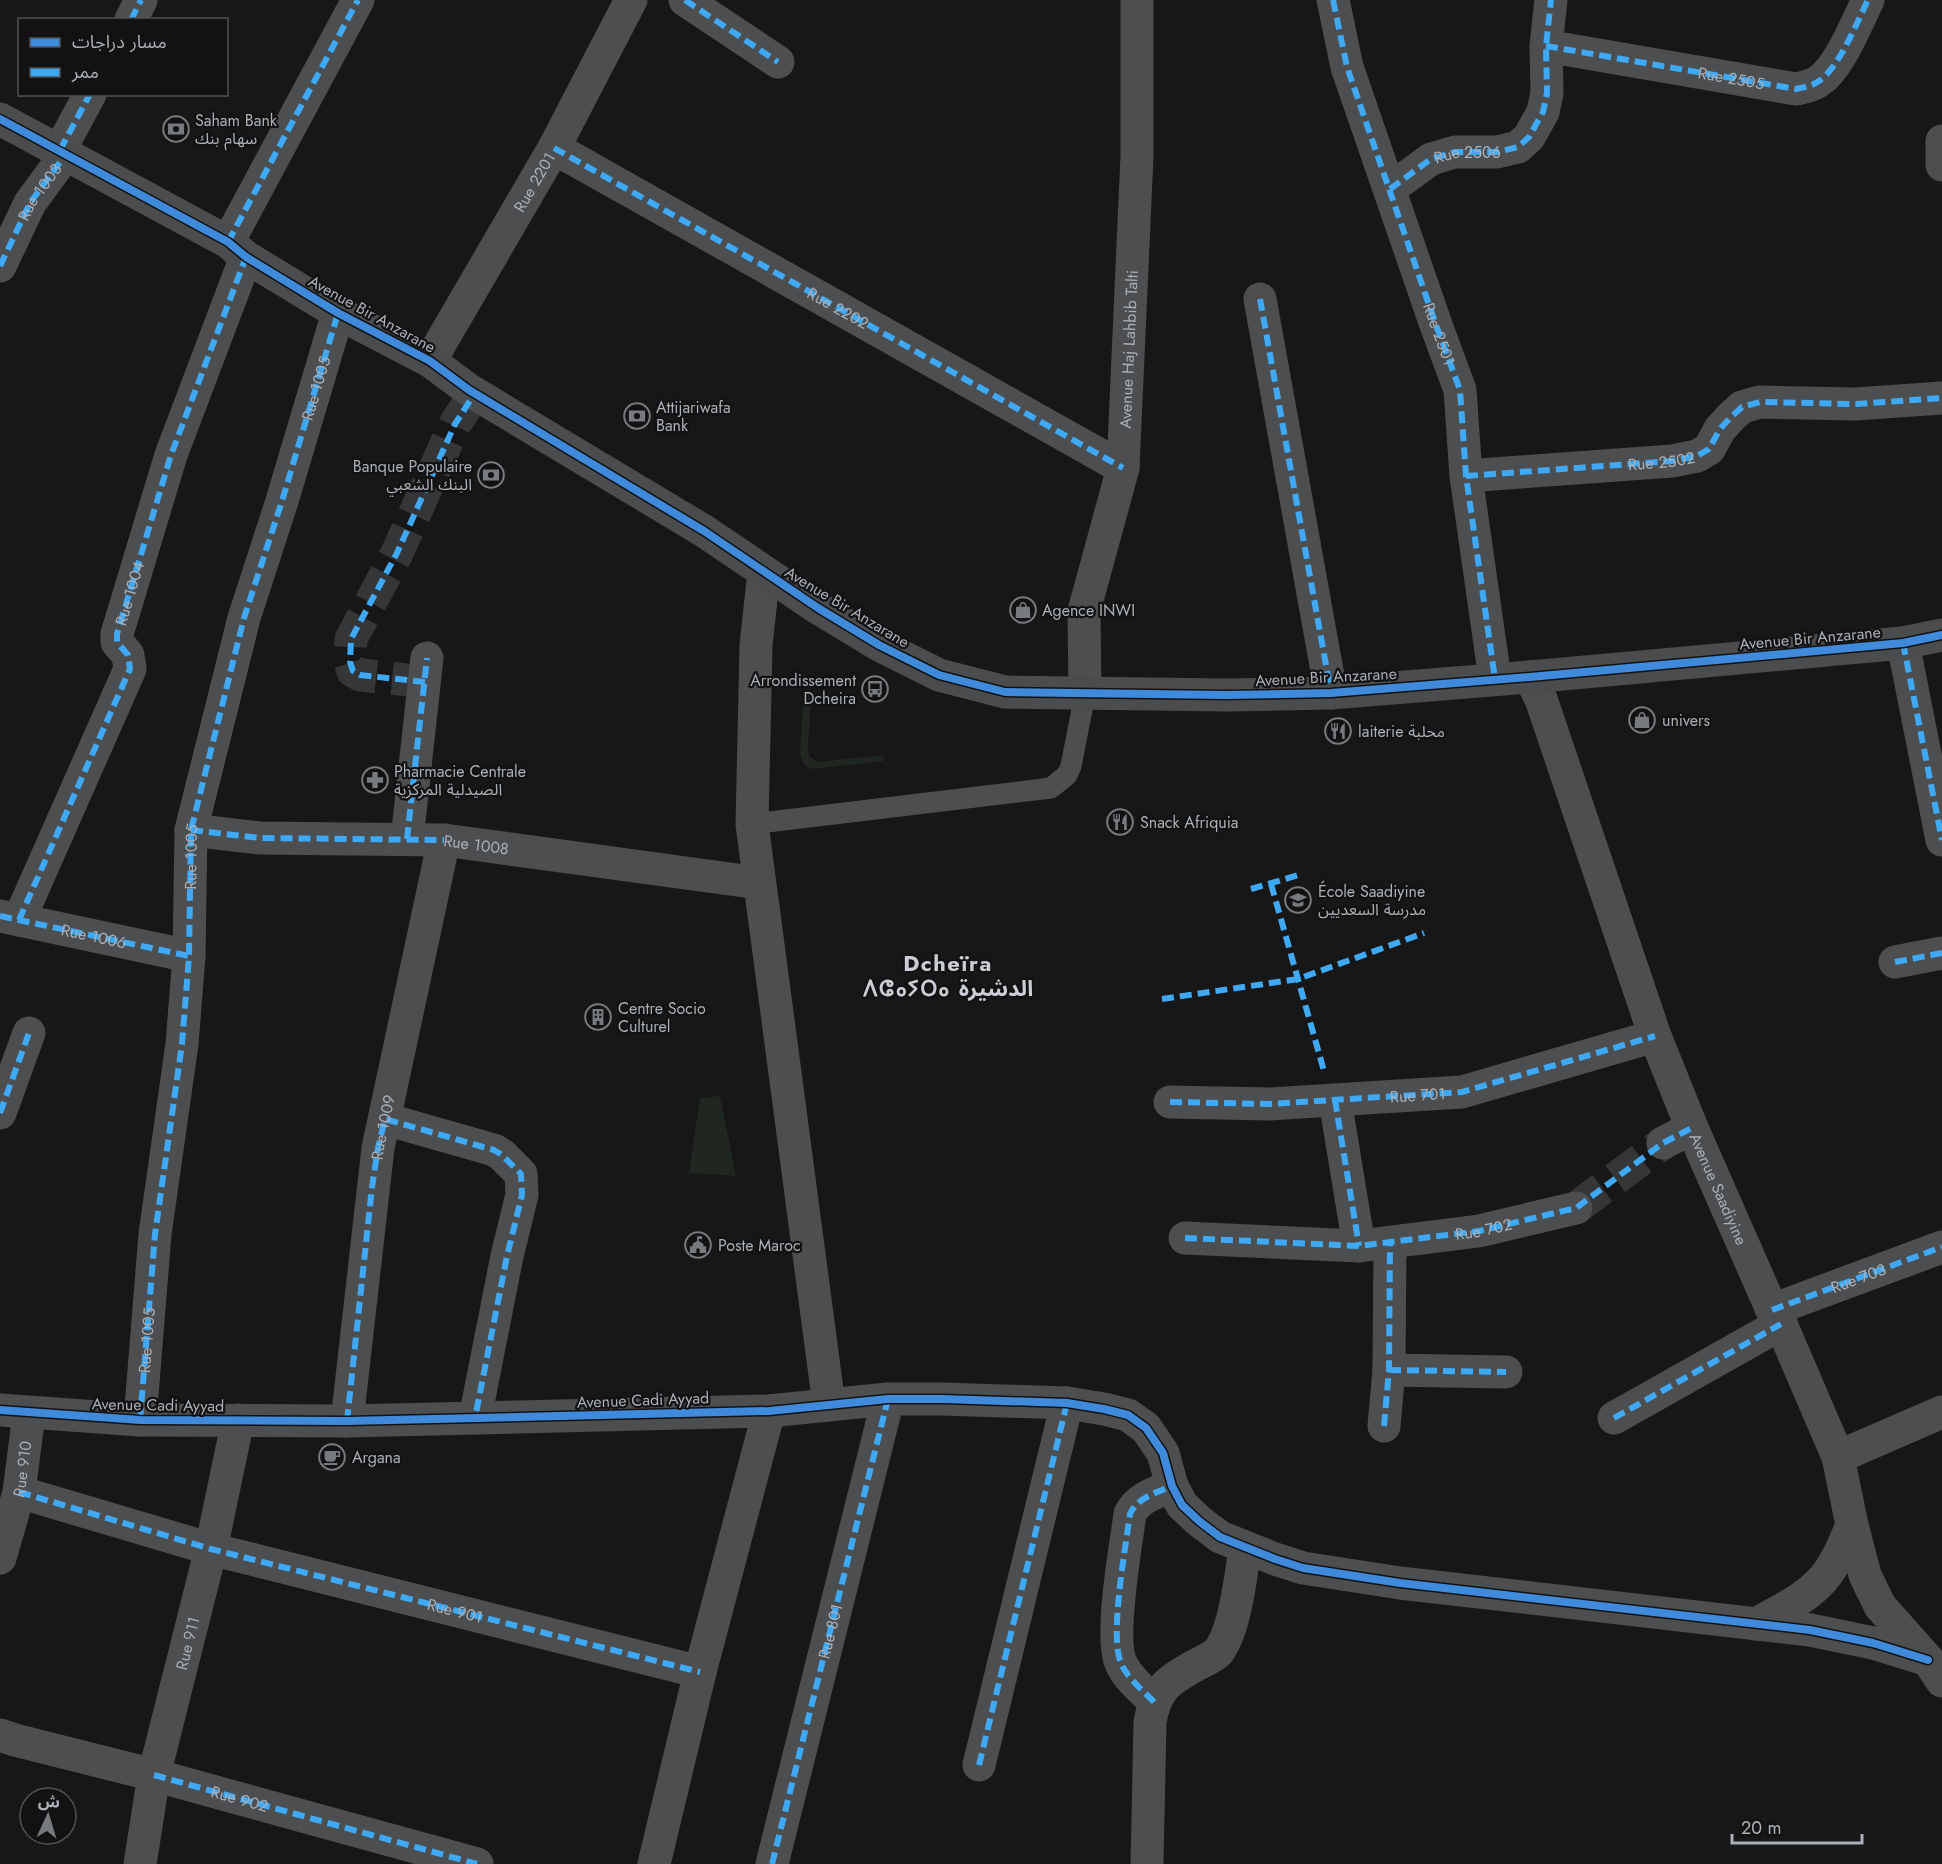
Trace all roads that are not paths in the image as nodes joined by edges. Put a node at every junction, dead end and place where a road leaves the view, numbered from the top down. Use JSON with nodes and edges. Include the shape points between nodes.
{"nodes":[{"id":1,"x":141,"y":0,"type":"edge"},
{"id":2,"x":358,"y":0,"type":"edge"},
{"id":3,"x":631,"y":0,"type":"edge"},
{"id":4,"x":685,"y":0,"type":"edge"},
{"id":5,"x":1137,"y":0,"type":"edge"},
{"id":6,"x":1334,"y":0,"type":"edge"},
{"id":7,"x":1551,"y":0,"type":"edge"},
{"id":8,"x":1868,"y":0,"type":"edge"},
{"id":9,"x":132,"y":18,"type":"edge"},
{"id":10,"x":1546,"y":46,"type":"junction"},
{"id":11,"x":778,"y":62,"type":"dead end"},
{"id":12,"x":89,"y":96,"type":"edge"},
{"id":13,"x":0,"y":119,"type":"edge"},
{"id":14,"x":1942,"y":141,"type":"edge"},
{"id":15,"x":554,"y":148,"type":"junction"},
{"id":16,"x":63,"y":152,"type":"junction"},
{"id":17,"x":1942,"y":165,"type":"edge"},
{"id":18,"x":1390,"y":189,"type":"junction"},
{"id":19,"x":237,"y":250,"type":"junction"},
{"id":20,"x":0,"y":266,"type":"edge"},
{"id":21,"x":1260,"y":298,"type":"dead end"},
{"id":22,"x":338,"y":313,"type":"junction"},
{"id":23,"x":430,"y":361,"type":"junction"},
{"id":24,"x":1942,"y":398,"type":"edge"},
{"id":25,"x":1123,"y":468,"type":"junction"},
{"id":26,"x":1466,"y":476,"type":"junction"},
{"id":27,"x":764,"y":572,"type":"junction"},
{"id":28,"x":1942,"y":635,"type":"edge"},
{"id":29,"x":1903,"y":643,"type":"junction"},
{"id":30,"x":427,"y":658,"type":"dead end"},
{"id":31,"x":1530,"y":677,"type":"junction"},
{"id":32,"x":1495,"y":679,"type":"junction"},
{"id":33,"x":1331,"y":693,"type":"junction"},
{"id":34,"x":1085,"y":694,"type":"junction"},
{"id":35,"x":752,"y":824,"type":"junction"},
{"id":36,"x":191,"y":830,"type":"junction"},
{"id":37,"x":407,"y":839,"type":"junction"},
{"id":38,"x":444,"y":840,"type":"junction"},
{"id":39,"x":1942,"y":840,"type":"edge"},
{"id":40,"x":759,"y":883,"type":"junction"},
{"id":41,"x":9,"y":918,"type":"edge"},
{"id":42,"x":1942,"y":954,"type":"edge"},
{"id":43,"x":189,"y":956,"type":"junction"},
{"id":44,"x":1894,"y":962,"type":"dead end"},
{"id":45,"x":29,"y":1033,"type":"dead end"},
{"id":46,"x":1655,"y":1036,"type":"junction"},
{"id":47,"x":1335,"y":1100,"type":"junction"},
{"id":48,"x":1170,"y":1102,"type":"dead end"},
{"id":49,"x":0,"y":1111,"type":"edge"},
{"id":50,"x":385,"y":1119,"type":"junction"},
{"id":51,"x":1692,"y":1128,"type":"junction"},
{"id":52,"x":1663,"y":1143,"type":"tunnel mouth"},
{"id":53,"x":1576,"y":1208,"type":"tunnel mouth"},
{"id":54,"x":1185,"y":1238,"type":"dead end"},
{"id":55,"x":1374,"y":1244,"type":"junction"},
{"id":56,"x":1942,"y":1247,"type":"edge"},
{"id":57,"x":1777,"y":1317,"type":"junction"},
{"id":58,"x":1389,"y":1370,"type":"junction"},
{"id":59,"x":1506,"y":1372,"type":"dead end"},
{"id":60,"x":888,"y":1399,"type":"junction"},
{"id":61,"x":1067,"y":1403,"type":"junction"},
{"id":62,"x":829,"y":1405,"type":"junction"},
{"id":63,"x":769,"y":1410,"type":"junction"},
{"id":64,"x":14,"y":1412,"type":"edge"},
{"id":65,"x":1942,"y":1412,"type":"edge"},
{"id":66,"x":475,"y":1418,"type":"junction"},
{"id":67,"x":1614,"y":1418,"type":"dead end"},
{"id":68,"x":140,"y":1420,"type":"junction"},
{"id":69,"x":238,"y":1420,"type":"junction"},
{"id":70,"x":347,"y":1421,"type":"junction"},
{"id":71,"x":1384,"y":1426,"type":"dead end"},
{"id":72,"x":1838,"y":1457,"type":"junction"},
{"id":73,"x":1172,"y":1486,"type":"junction"},
{"id":74,"x":19,"y":1492,"type":"junction"},
{"id":75,"x":1852,"y":1525,"type":"junction"},
{"id":76,"x":1232,"y":1542,"type":"junction"},
{"id":77,"x":211,"y":1549,"type":"junction"},
{"id":78,"x":0,"y":1558,"type":"edge"},
{"id":79,"x":1756,"y":1624,"type":"junction"},
{"id":80,"x":1935,"y":1670,"type":"edge"},
{"id":81,"x":700,"y":1672,"type":"junction"},
{"id":82,"x":1154,"y":1702,"type":"junction"},
{"id":83,"x":0,"y":1735,"type":"edge"},
{"id":84,"x":979,"y":1765,"type":"dead end"},
{"id":85,"x":154,"y":1775,"type":"junction"},
{"id":86,"x":140,"y":1864,"type":"edge"},
{"id":87,"x":477,"y":1864,"type":"edge"},
{"id":88,"x":654,"y":1864,"type":"edge"},
{"id":89,"x":772,"y":1864,"type":"edge"},
{"id":90,"x":1147,"y":1864,"type":"edge"}],
"edges":[{"from":1,"to":9,"type":"street"},
{"from":2,"to":19,"type":"street","name":"Rue 1004"},
{"from":3,"to":15,"type":"street","name":"Rue 2201"},
{"from":4,"to":11,"type":"street"},
{"from":5,"to":25,"type":"street","name":"Avenue Haj Lahbib Talti","via":[[1137,156]]},
{"from":6,"to":18,"type":"street","name":"Rue 2501","via":[[1347,67]]},
{"from":7,"to":10,"type":"street","name":"Rue 2506"},
{"from":8,"to":10,"type":"street","name":"Rue 2505","via":[[1836,64],[1821,80],[1803,88]]},
{"from":10,"to":18,"type":"street","name":"Rue 2506","via":[[1547,93],[1543,112],[1529,137],[1518,147],[1497,152],[1455,152],[1431,159]]},
{"from":12,"to":16,"type":"street","name":"Rue 1003"},
{"from":13,"to":16,"type":"street","name":"Avenue Bir Anzarane"},
{"from":14,"to":17,"type":"street"},
{"from":15,"to":23,"type":"street","name":"Rue 2201"},
{"from":15,"to":25,"type":"street","name":"Rue 2202"},
{"from":16,"to":19,"type":"street","name":"Avenue Bir Anzarane"},
{"from":16,"to":20,"type":"street","name":"Rue 1003","via":[[30,203]]},
{"from":18,"to":26,"type":"street","name":"Rue 2501","via":[[1460,390]]},
{"from":19,"to":22,"type":"street","name":"Avenue Bir Anzarane"},
{"from":19,"to":41,"type":"street","name":"Rue 1004","via":[[117,634],[130,669]]},
{"from":21,"to":33,"type":"street"},
{"from":22,"to":23,"type":"street","name":"Avenue Bir Anzarane"},
{"from":22,"to":36,"type":"street","name":"Rue 1005","via":[[244,618]]},
{"from":23,"to":27,"type":"street","name":"Avenue Bir Anzarane","via":[[469,390],[704,531]]},
{"from":24,"to":26,"type":"street","name":"Rue 2502","via":[[1855,404],[1760,402],[1742,407],[1720,429],[1709,449],[1697,456]]},
{"from":25,"to":34,"type":"street","name":"Avenue Haj Lahbib Talti","via":[[1084,611]]},
{"from":26,"to":32,"type":"street","name":"Rue 2501"},
{"from":27,"to":34,"type":"street","name":"Avenue Bir Anzarane","via":[[879,645],[939,675],[1005,692]]},
{"from":27,"to":35,"type":"street","via":[[756,645]]},
{"from":28,"to":29,"type":"street","name":"Avenue Bir Anzarane"},
{"from":29,"to":31,"type":"street","name":"Avenue Bir Anzarane"},
{"from":29,"to":39,"type":"street"},
{"from":30,"to":37,"type":"street"},
{"from":31,"to":32,"type":"street","name":"Avenue Bir Anzarane"},
{"from":31,"to":46,"type":"street","name":"Avenue Saadiyine","via":[[1541,699]]},
{"from":32,"to":33,"type":"street","name":"Avenue Bir Anzarane"},
{"from":33,"to":34,"type":"street","name":"Avenue Bir Anzarane"},
{"from":34,"to":35,"type":"lane","via":[[1071,766],[1067,775],[1051,788]]},
{"from":35,"to":40,"type":"street"},
{"from":36,"to":37,"type":"street","name":"Rue 1008","via":[[260,838]]},
{"from":36,"to":43,"type":"street","name":"Rue 1005"},
{"from":37,"to":38,"type":"street","name":"Rue 1008"},
{"from":38,"to":40,"type":"street","name":"Rue 1008"},
{"from":38,"to":50,"type":"street","name":"Rue 1009"},
{"from":40,"to":62,"type":"street"},
{"from":41,"to":43,"type":"street","name":"Rue 1006"},
{"from":42,"to":44,"type":"street"},
{"from":43,"to":68,"type":"street","name":"Rue 1005","via":[[182,1044],[155,1234]]},
{"from":45,"to":49,"type":"street"},
{"from":46,"to":47,"type":"street","name":"Rue 701","via":[[1462,1092]]},
{"from":46,"to":51,"type":"street","name":"Avenue Saadiyine"},
{"from":47,"to":48,"type":"street","name":"Rue 701","via":[[1269,1104]]},
{"from":47,"to":55,"type":"street"},
{"from":50,"to":66,"type":"street","via":[[494,1150],[521,1174],[520,1203]]},
{"from":50,"to":70,"type":"street","name":"Rue 1009","via":[[372,1187]]},
{"from":51,"to":52,"type":"street"},
{"from":51,"to":57,"type":"street","name":"Avenue Saadiyine"},
{"from":53,"to":55,"type":"street","name":"Rue 702","via":[[1479,1231]]},
{"from":54,"to":55,"type":"street","name":"Rue 702"},
{"from":55,"to":58,"type":"street"},
{"from":56,"to":57,"type":"street","name":"Rue 703"},
{"from":57,"to":67,"type":"street","name":"Rue 703"},
{"from":57,"to":72,"type":"street","name":"Avenue Saadiyine"},
{"from":58,"to":59,"type":"street"},
{"from":58,"to":71,"type":"street"},
{"from":60,"to":61,"type":"street","name":"Avenue Cadi Ayyad"},
{"from":60,"to":62,"type":"street","name":"Avenue Cadi Ayyad"},
{"from":60,"to":89,"type":"street","name":"Rue 801"},
{"from":61,"to":73,"type":"street","name":"Avenue Cadi Ayyad","via":[[1128,1415],[1146,1428],[1163,1453]]},
{"from":61,"to":84,"type":"street"},
{"from":62,"to":63,"type":"street","name":"Avenue Cadi Ayyad"},
{"from":63,"to":66,"type":"street","name":"Avenue Cadi Ayyad"},
{"from":63,"to":81,"type":"street"},
{"from":64,"to":68,"type":"street","name":"Avenue Cadi Ayyad"},
{"from":64,"to":74,"type":"street","name":"Rue 910"},
{"from":65,"to":72,"type":"street"},
{"from":66,"to":70,"type":"street","name":"Avenue Cadi Ayyad"},
{"from":68,"to":69,"type":"street","name":"Avenue Cadi Ayyad"},
{"from":69,"to":70,"type":"street","name":"Avenue Cadi Ayyad"},
{"from":69,"to":77,"type":"street","name":"Rue 911"},
{"from":72,"to":75,"type":"street","name":"Avenue Saadiyine"},
{"from":73,"to":76,"type":"street","name":"Avenue Cadi Ayyad","via":[[1182,1504],[1199,1521]]},
{"from":73,"to":82,"type":"street","via":[[1139,1501],[1130,1514],[1117,1622],[1116,1650],[1120,1661]]},
{"from":74,"to":77,"type":"street","name":"Rue 901"},
{"from":74,"to":78,"type":"street","name":"Rue 910"},
{"from":75,"to":79,"type":"street","via":[[1839,1556],[1823,1579]]},
{"from":75,"to":80,"type":"street","name":"Avenue Saadiyine","via":[[1865,1575],[1880,1606]]},
{"from":76,"to":79,"type":"street","name":"Avenue Cadi Ayyad","via":[[1303,1568]]},
{"from":76,"to":82,"type":"street","via":[[1232,1617],[1226,1636],[1217,1652],[1178,1675]]},
{"from":77,"to":81,"type":"street","name":"Rue 901"},
{"from":77,"to":85,"type":"street","name":"Rue 911"},
{"from":79,"to":80,"type":"street","name":"Avenue Cadi Ayyad","via":[[1873,1642]]},
{"from":81,"to":88,"type":"street"},
{"from":82,"to":90,"type":"street","via":[[1150,1722]]},
{"from":83,"to":85,"type":"street","name":"Rue 902"},
{"from":85,"to":86,"type":"street","name":"Rue 911"},
{"from":85,"to":87,"type":"street","name":"Rue 902"}]}
